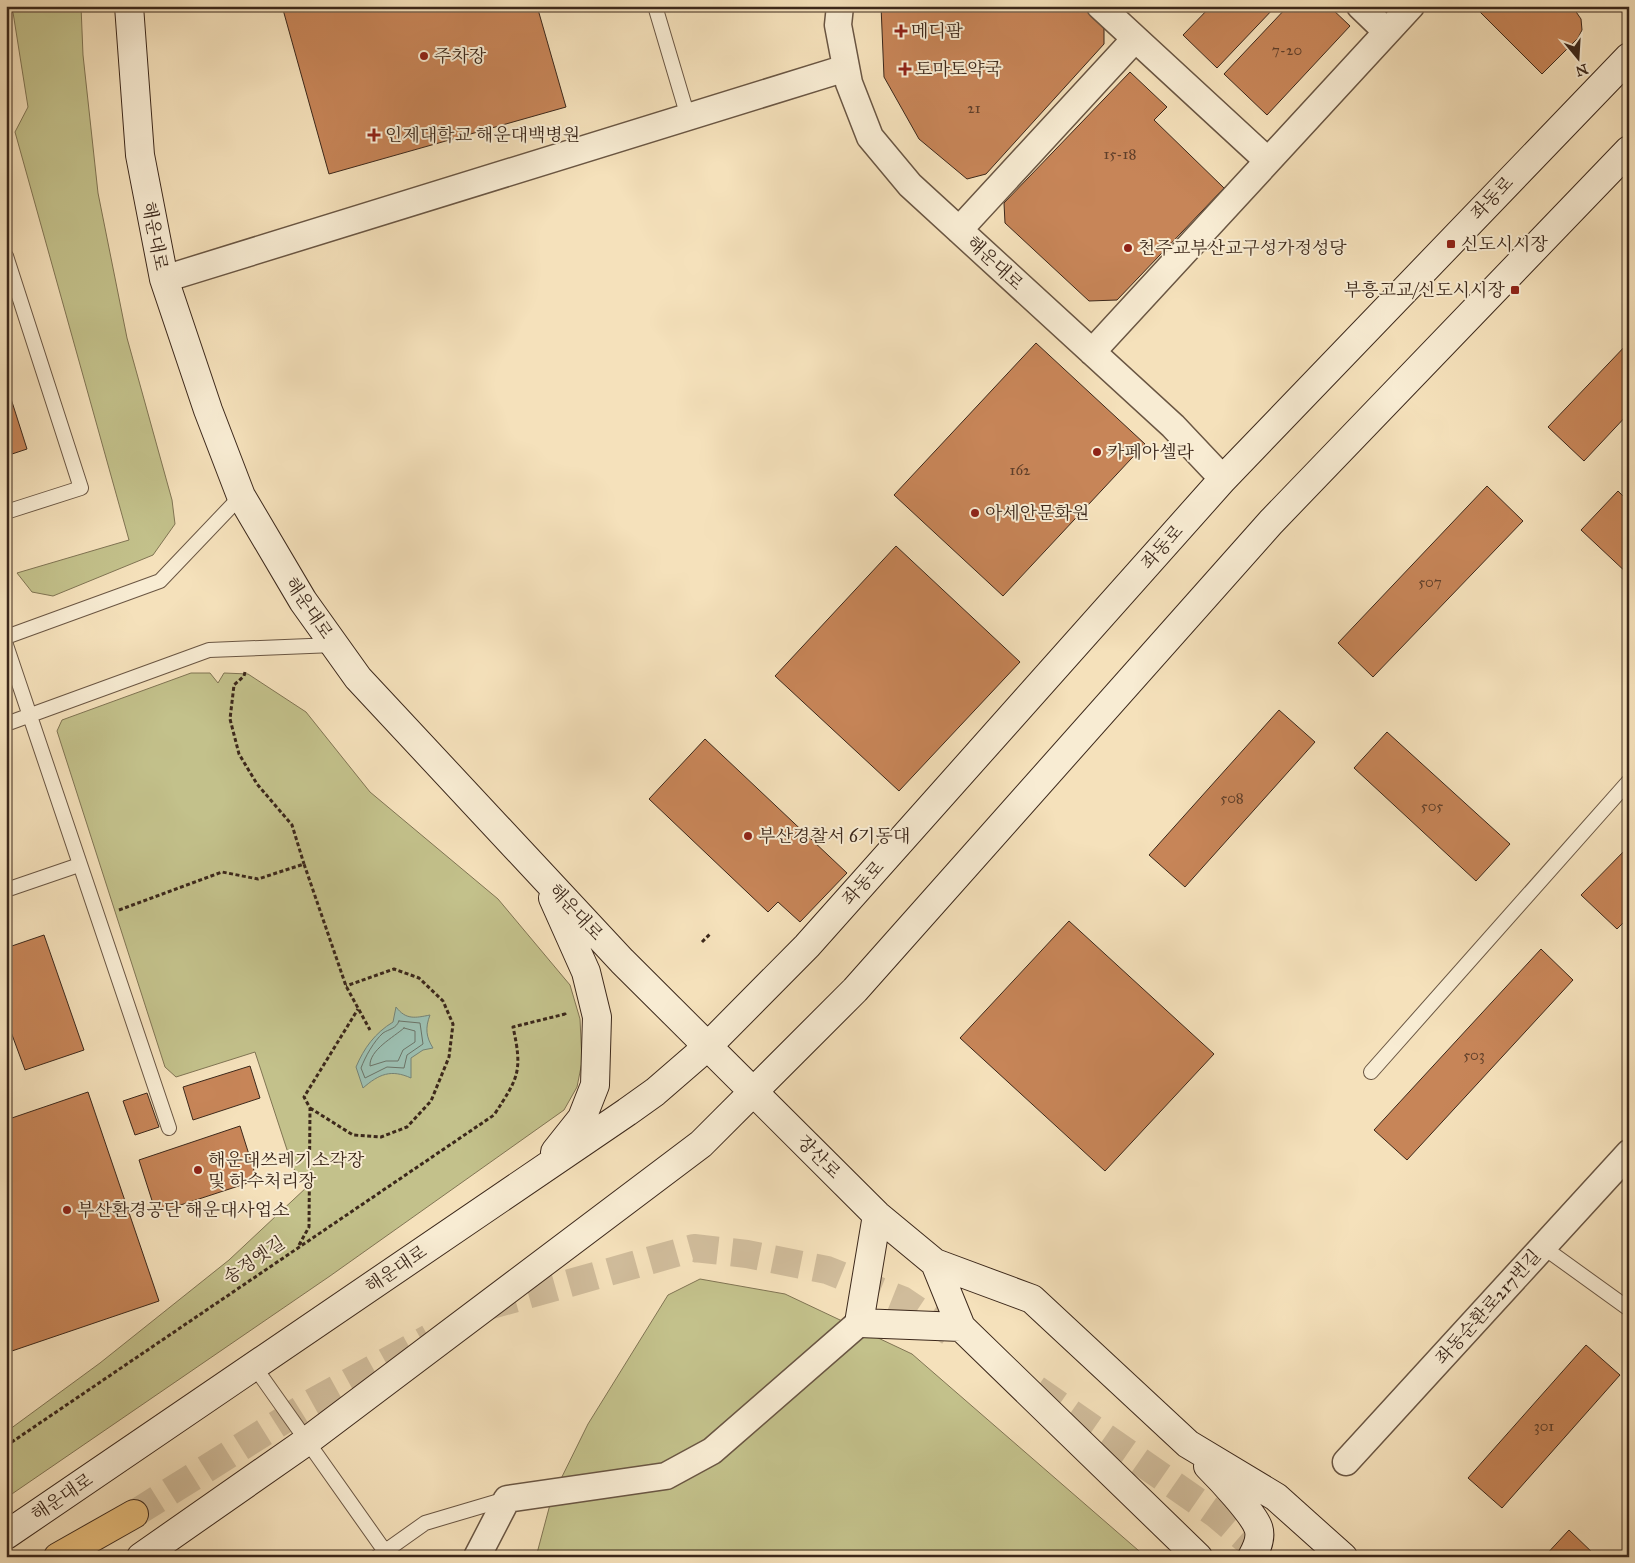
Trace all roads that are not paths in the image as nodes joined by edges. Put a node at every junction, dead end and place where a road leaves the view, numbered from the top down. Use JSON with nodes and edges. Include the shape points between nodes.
{"nodes":[{"id":1,"x":129,"y":6,"type":"edge"},
{"id":2,"x":655,"y":6,"type":"edge"},
{"id":3,"x":840,"y":6,"type":"edge"},
{"id":4,"x":1100,"y":6,"type":"edge"},
{"id":5,"x":1360,"y":6,"type":"edge"},
{"id":6,"x":1411,"y":6,"type":"edge"},
{"id":7,"x":1387,"y":32,"type":"junction"},
{"id":8,"x":1136,"y":38,"type":"junction"},
{"id":9,"x":1629,"y":57,"type":"edge"},
{"id":10,"x":846,"y":68,"type":"junction"},
{"id":11,"x":688,"y":117,"type":"junction"},
{"id":12,"x":1629,"y":150,"type":"edge"},
{"id":13,"x":1268,"y":161,"type":"junction"},
{"id":14,"x":959,"y":230,"type":"junction"},
{"id":15,"x":6,"y":256,"type":"edge"},
{"id":16,"x":164,"y":279,"type":"junction"},
{"id":17,"x":1092,"y":352,"type":"junction"},
{"id":18,"x":1223,"y":479,"type":"junction"},
{"id":19,"x":241,"y":496,"type":"junction"},
{"id":20,"x":6,"y":512,"type":"edge"},
{"id":21,"x":6,"y":637,"type":"edge"},
{"id":22,"x":6,"y":645,"type":"edge"},
{"id":23,"x":334,"y":645,"type":"junction"},
{"id":24,"x":29,"y":716,"type":"junction"},
{"id":25,"x":6,"y":724,"type":"edge"},
{"id":26,"x":1629,"y":781,"type":"edge"},
{"id":27,"x":79,"y":865,"type":"junction"},
{"id":28,"x":543,"y":876,"type":"junction"},
{"id":29,"x":6,"y":890,"type":"edge"},
{"id":30,"x":706,"y":1046,"type":"junction"},
{"id":31,"x":1371,"y":1072,"type":"dead end"},
{"id":32,"x":753,"y":1092,"type":"junction"},
{"id":33,"x":169,"y":1128,"type":"dead end"},
{"id":34,"x":1629,"y":1153,"type":"edge"},
{"id":35,"x":538,"y":1173,"type":"junction"},
{"id":36,"x":877,"y":1215,"type":"junction"},
{"id":37,"x":1543,"y":1247,"type":"junction"},
{"id":38,"x":935,"y":1263,"type":"junction"},
{"id":39,"x":1629,"y":1309,"type":"edge"},
{"id":40,"x":859,"y":1323,"type":"junction"},
{"id":41,"x":961,"y":1327,"type":"junction"},
{"id":42,"x":254,"y":1366,"type":"junction"},
{"id":43,"x":307,"y":1441,"type":"junction"},
{"id":44,"x":1188,"y":1444,"type":"junction"},
{"id":45,"x":1346,"y":1462,"type":"dead end"},
{"id":46,"x":507,"y":1499,"type":"junction"},
{"id":47,"x":6,"y":1535,"type":"edge"},
{"id":48,"x":381,"y":1554,"type":"edge"},
{"id":49,"x":58,"y":1557,"type":"edge"},
{"id":50,"x":81,"y":1557,"type":"edge"},
{"id":51,"x":141,"y":1557,"type":"edge"},
{"id":52,"x":477,"y":1557,"type":"edge"},
{"id":53,"x":1198,"y":1557,"type":"edge"},
{"id":54,"x":1252,"y":1557,"type":"edge"},
{"id":55,"x":1343,"y":1557,"type":"edge"}],
"edges":[{"from":1,"to":16,"type":"main road","name":"해운대로","via":[[140,155]]},
{"from":2,"to":11,"type":"lane"},
{"from":3,"to":10,"type":"street","name":"해운대로","via":[[838,25]]},
{"from":4,"to":8,"type":"street"},
{"from":5,"to":7,"type":"street"},
{"from":6,"to":7,"type":"street"},
{"from":7,"to":13,"type":"street"},
{"from":8,"to":13,"type":"street"},
{"from":8,"to":14,"type":"street"},
{"from":9,"to":18,"type":"main road","name":"좌동로"},
{"from":10,"to":11,"type":"street"},
{"from":10,"to":14,"type":"street","name":"해운대로","via":[[870,137],[910,185]]},
{"from":11,"to":16,"type":"street"},
{"from":12,"to":32,"type":"main road","via":[[1271,522],[855,990]]},
{"from":13,"to":17,"type":"street"},
{"from":14,"to":17,"type":"street","name":"해운대로"},
{"from":15,"to":20,"type":"lane","via":[[81,488]]},
{"from":16,"to":19,"type":"main road","name":"해운대로"},
{"from":17,"to":18,"type":"street","name":"해운대로","via":[[1173,426]]},
{"from":18,"to":30,"type":"main road","name":"좌동로","via":[[807,946]]},
{"from":19,"to":21,"type":"lane","via":[[160,581]]},
{"from":19,"to":23,"type":"main road","name":"해운대로","via":[[303,602]]},
{"from":22,"to":24,"type":"lane"},
{"from":23,"to":24,"type":"lane","via":[[209,650]]},
{"from":23,"to":28,"type":"main road","name":"해운대로","via":[[358,678]]},
{"from":24,"to":25,"type":"lane"},
{"from":24,"to":27,"type":"lane"},
{"from":26,"to":31,"type":"lane"},
{"from":27,"to":29,"type":"lane"},
{"from":27,"to":33,"type":"lane"},
{"from":28,"to":30,"type":"main road","name":"해운대로"},
{"from":28,"to":35,"type":"main road","via":[[586,972],[597,1017],[595,1085],[582,1118]]},
{"from":30,"to":32,"type":"main road","name":"장산로"},
{"from":30,"to":35,"type":"main road","name":"해운대로","via":[[655,1092]]},
{"from":32,"to":36,"type":"main road","name":"장산로"},
{"from":32,"to":43,"type":"main road","via":[[675,1165]]},
{"from":34,"to":37,"type":"street","name":"좌동순환로217번길"},
{"from":35,"to":42,"type":"main road","name":"해운대로"},
{"from":36,"to":38,"type":"main road","name":"장산로"},
{"from":36,"to":40,"type":"main road"},
{"from":37,"to":39,"type":"lane"},
{"from":37,"to":45,"type":"street","name":"좌동순환로217번길"},
{"from":38,"to":41,"type":"main road"},
{"from":38,"to":44,"type":"main road","via":[[1032,1299]]},
{"from":40,"to":41,"type":"main road"},
{"from":40,"to":46,"type":"street","via":[[712,1451],[666,1476]]},
{"from":41,"to":53,"type":"main road"},
{"from":42,"to":43,"type":"lane"},
{"from":42,"to":47,"type":"main road","name":"해운대로"},
{"from":43,"to":48,"type":"lane"},
{"from":43,"to":51,"type":"main road"},
{"from":44,"to":54,"type":"main road","via":[[1226,1484],[1259,1528],[1259,1545]]},
{"from":44,"to":55,"type":"main road","via":[[1276,1497]]},
{"from":46,"to":48,"type":"lane","via":[[425,1522]]},
{"from":46,"to":52,"type":"street"},
{"from":49,"to":50,"type":"highway","via":[[134,1514]]}]}
